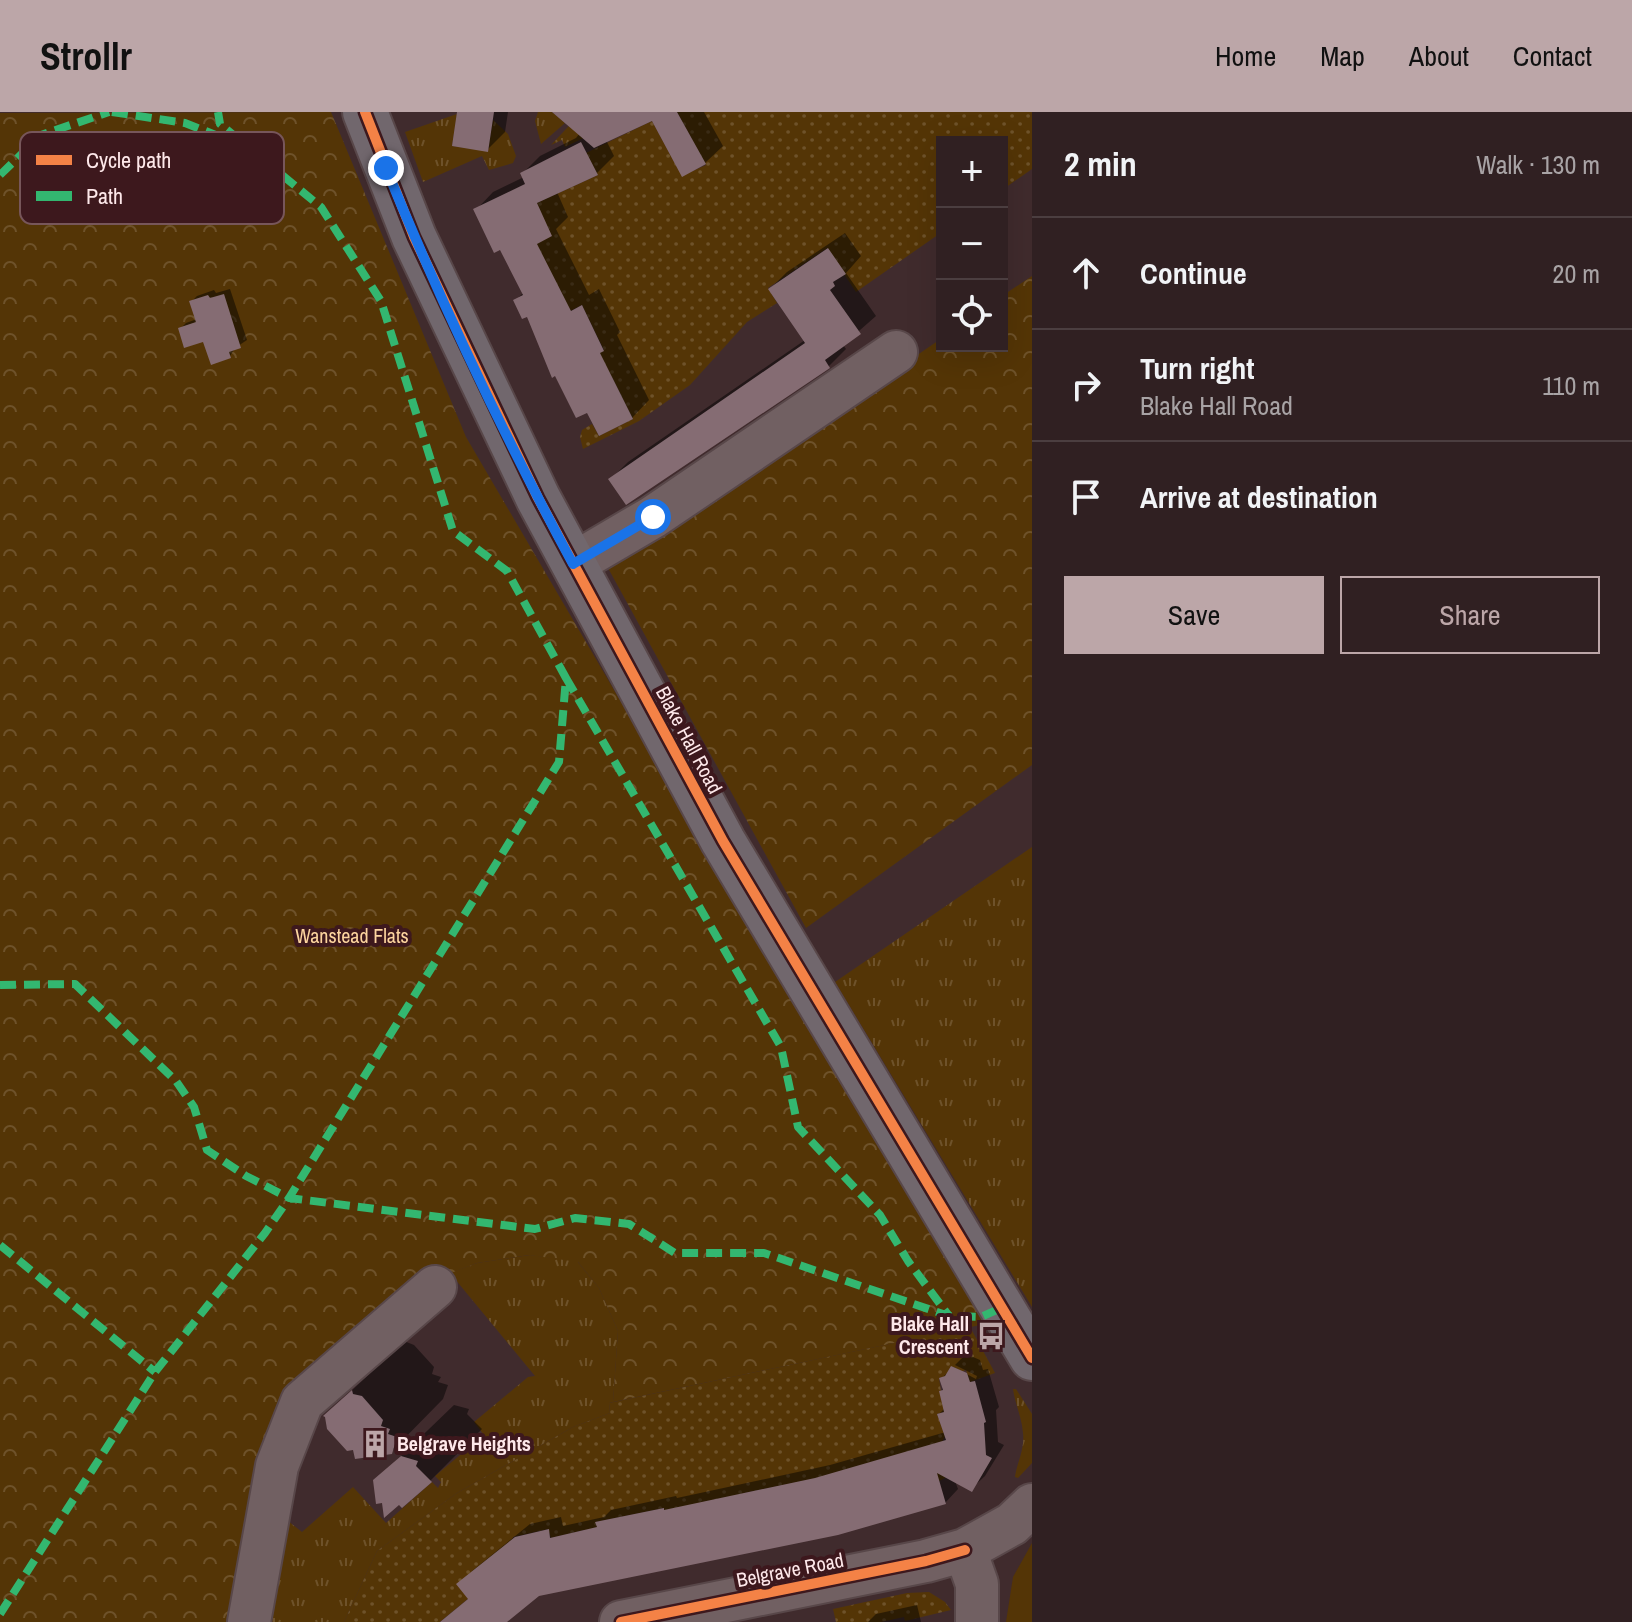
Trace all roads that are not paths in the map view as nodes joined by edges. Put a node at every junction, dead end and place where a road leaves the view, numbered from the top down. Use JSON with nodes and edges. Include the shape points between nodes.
{"nodes":[{"id":1,"x":365,"y":112,"type":"edge"},
{"id":2,"x":896,"y":352,"type":"dead end"},
{"id":3,"x":573,"y":564,"type":"junction"},
{"id":4,"x":435,"y":1287,"type":"dead end"},
{"id":5,"x":1032,"y":1358,"type":"edge"},
{"id":6,"x":1032,"y":1505,"type":"edge"},
{"id":7,"x":965,"y":1550,"type":"junction"},
{"id":8,"x":249,"y":1622,"type":"edge"},
{"id":9,"x":621,"y":1622,"type":"edge"},
{"id":10,"x":977,"y":1622,"type":"edge"}],
"edges":[{"from":1,"to":3,"type":"main road","name":"Blake Hall Road","via":[[414,237]]},
{"from":2,"to":3,"type":"street","via":[[665,509]]},
{"from":3,"to":5,"type":"main road","name":"Blake Hall Road","via":[[723,841]]},
{"from":4,"to":8,"type":"street","via":[[302,1402],[277,1466]]},
{"from":6,"to":7,"type":"street","via":[[1012,1524]]},
{"from":7,"to":9,"type":"street","name":"Belgrave Road"},
{"from":7,"to":10,"type":"street","via":[[977,1584]]}]}
